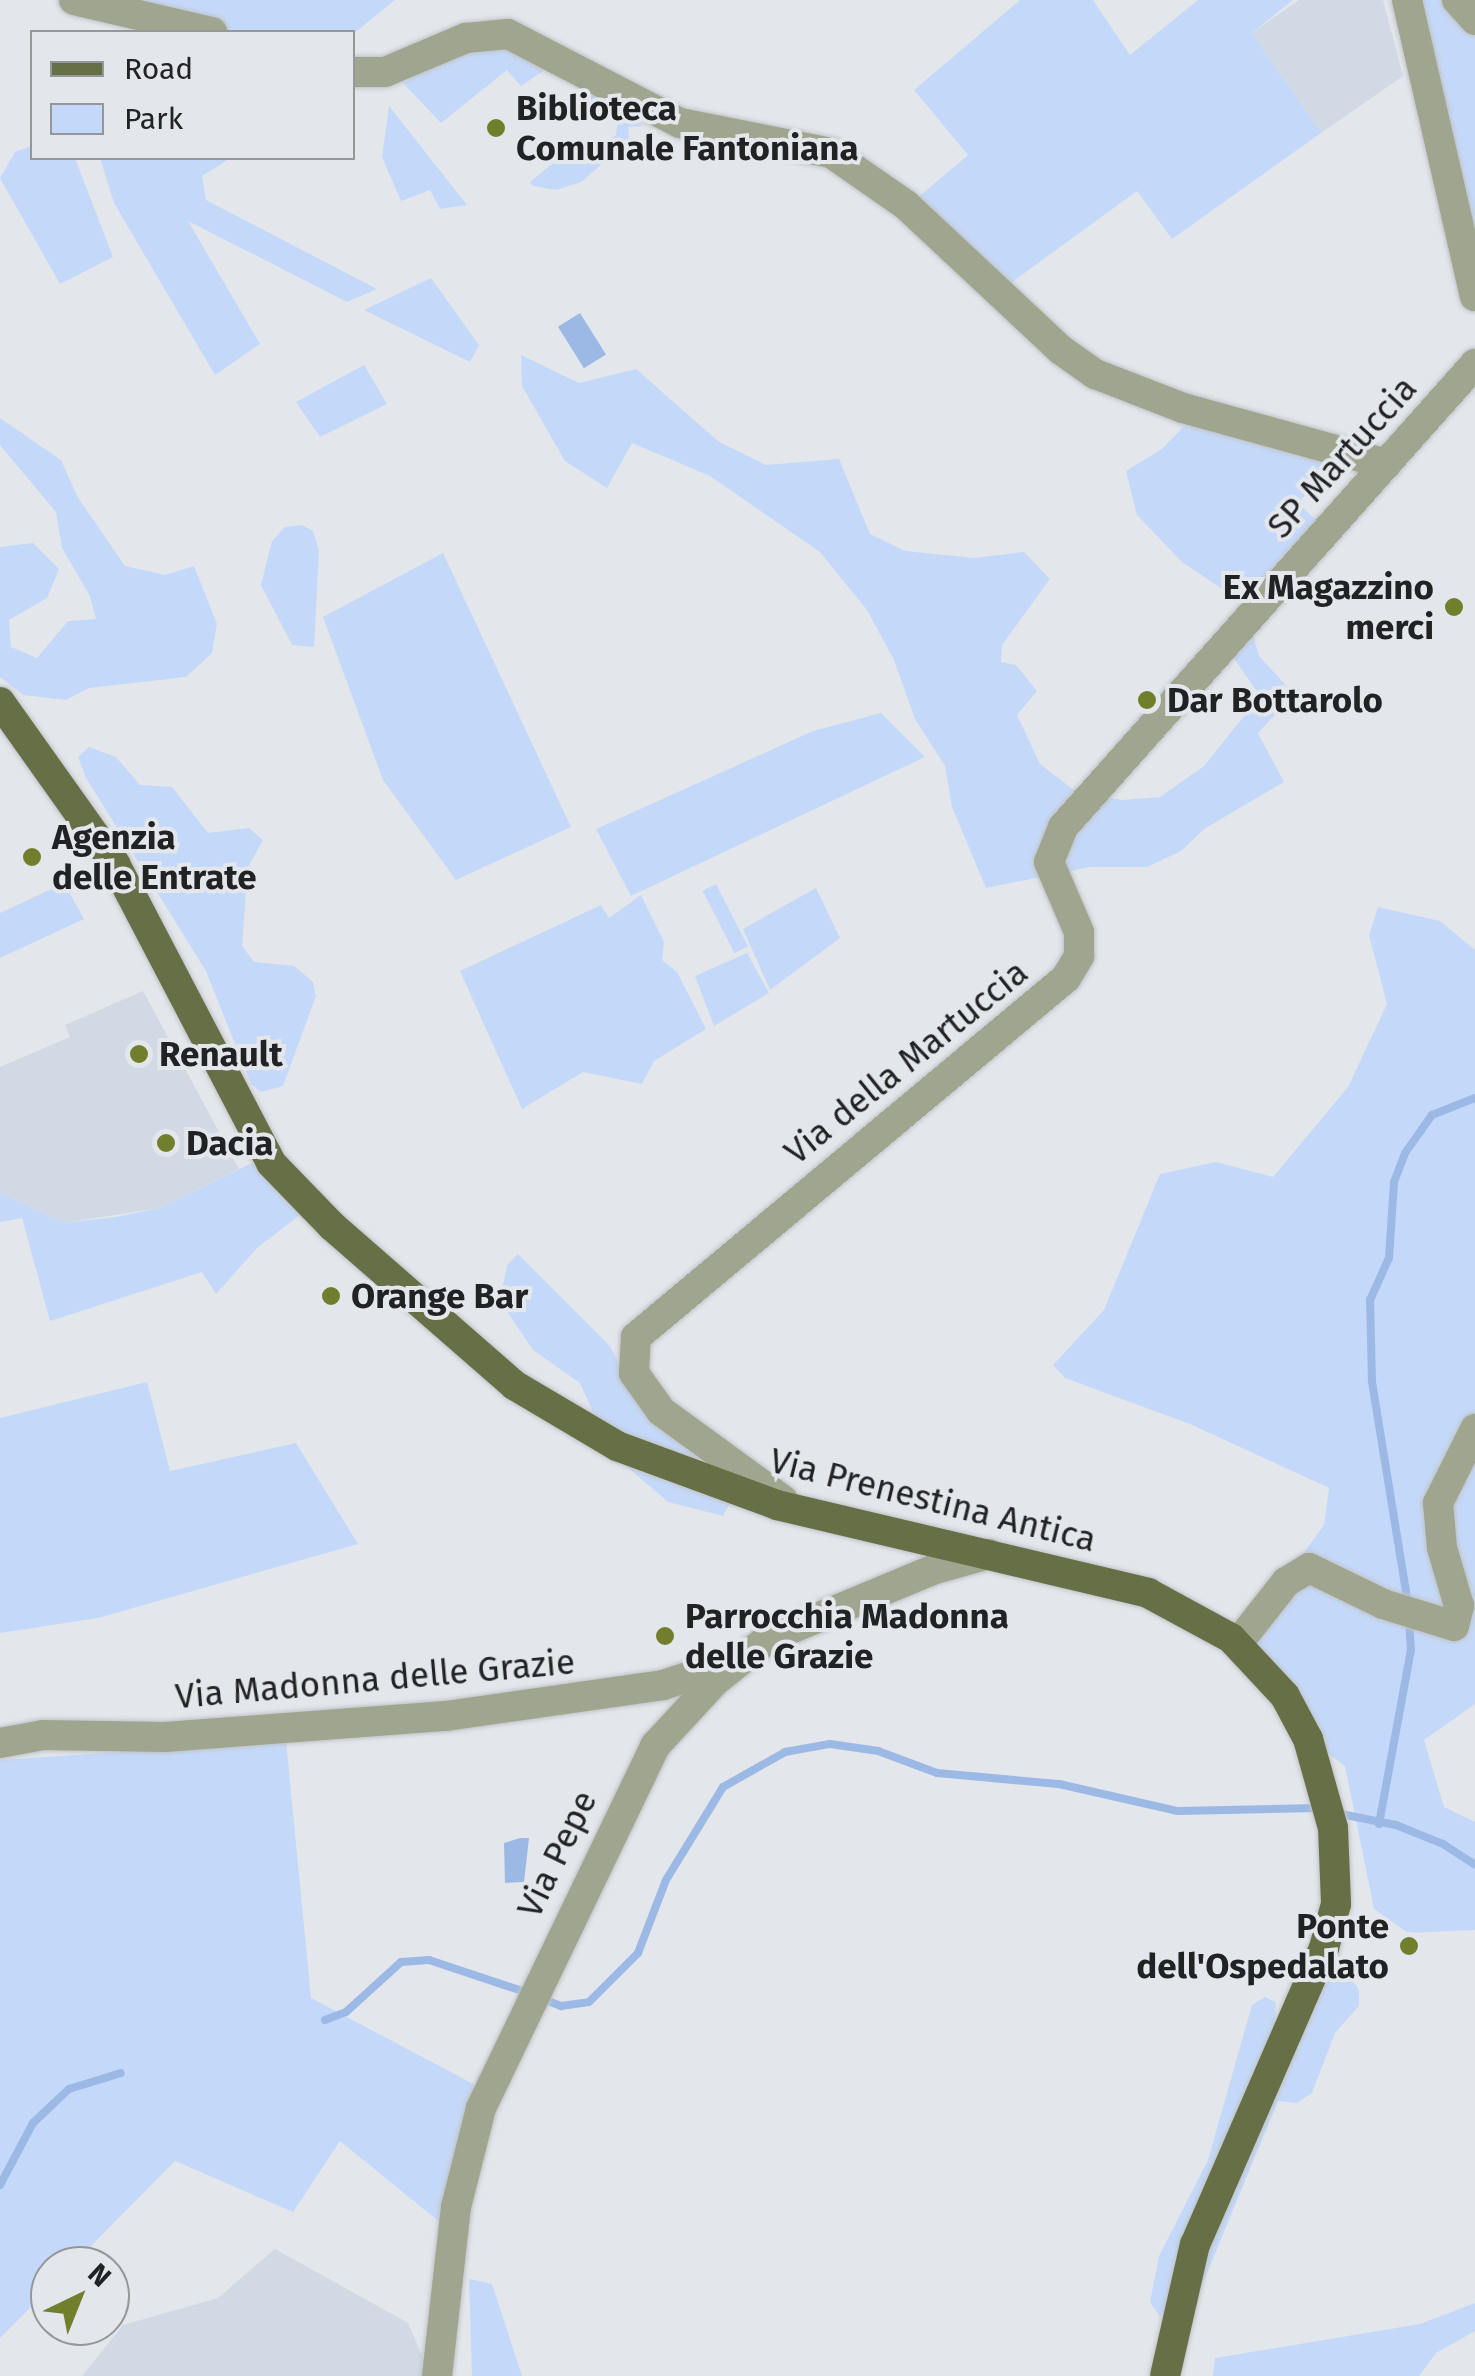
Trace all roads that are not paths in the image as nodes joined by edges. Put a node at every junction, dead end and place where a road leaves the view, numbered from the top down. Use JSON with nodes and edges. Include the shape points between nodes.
{"nodes":[{"id":1,"x":74,"y":0,"type":"edge"},
{"id":2,"x":1408,"y":0,"type":"edge"},
{"id":3,"x":1457,"y":0,"type":"edge"},
{"id":4,"x":1475,"y":20,"type":"edge"},
{"id":5,"x":203,"y":30,"type":"edge"},
{"id":6,"x":355,"y":72,"type":"edge"},
{"id":7,"x":1475,"y":296,"type":"edge"},
{"id":8,"x":1475,"y":364,"type":"edge"},
{"id":9,"x":1386,"y":464,"type":"junction"},
{"id":10,"x":1265,"y":600,"type":"joint"},
{"id":11,"x":2,"y":707,"type":"edge"},
{"id":12,"x":1475,"y":1429,"type":"edge"},
{"id":13,"x":806,"y":1514,"type":"junction"},
{"id":14,"x":989,"y":1554,"type":"junction"},
{"id":15,"x":1238,"y":1643,"type":"junction"},
{"id":16,"x":749,"y":1650,"type":"junction"},
{"id":17,"x":0,"y":1744,"type":"edge"},
{"id":18,"x":437,"y":2376,"type":"edge"},
{"id":19,"x":1165,"y":2376,"type":"edge"}],
"edges":[{"from":1,"to":5,"type":"street"},
{"from":2,"to":7,"type":"street"},
{"from":3,"to":4,"type":"street"},
{"from":6,"to":9,"type":"street","via":[[385,72],[466,38],[508,34],[680,123],[831,154],[884,186],[1095,374],[1183,408]]},
{"from":8,"to":9,"type":"street","name":"SP Martuccia"},
{"from":9,"to":10,"type":"street","name":"SP Martuccia"},
{"from":10,"to":13,"type":"street","name":"Via della Martuccia","via":[[1055,840],[1051,871],[1080,932],[1078,956],[1066,978],[636,1337],[634,1374],[661,1411]]},
{"from":11,"to":13,"type":"main road","name":"Via Prenestina Antica","via":[[116,864],[248,1127],[292,1187],[548,1410],[617,1446]]},
{"from":12,"to":15,"type":"street","via":[[1438,1502],[1460,1616],[1448,1628],[1323,1570],[1303,1569]]},
{"from":13,"to":14,"type":"main road","name":"Via Prenestina Antica"},
{"from":14,"to":15,"type":"main road","name":"Via Prenestina Antica","via":[[1138,1589]]},
{"from":14,"to":16,"type":"street","name":"Via Pepe","via":[[895,1584]]},
{"from":15,"to":19,"type":"main road","name":"Via Prenestina Antica","via":[[1304,1726],[1333,1828],[1339,1877],[1324,1948],[1195,2244]]},
{"from":16,"to":17,"type":"street","name":"Via Madonna delle Grazie","via":[[664,1686],[446,1716],[182,1736],[42,1735]]},
{"from":16,"to":18,"type":"street","name":"Via Pepe","via":[[648,1756],[486,2096],[461,2182]]}]}
